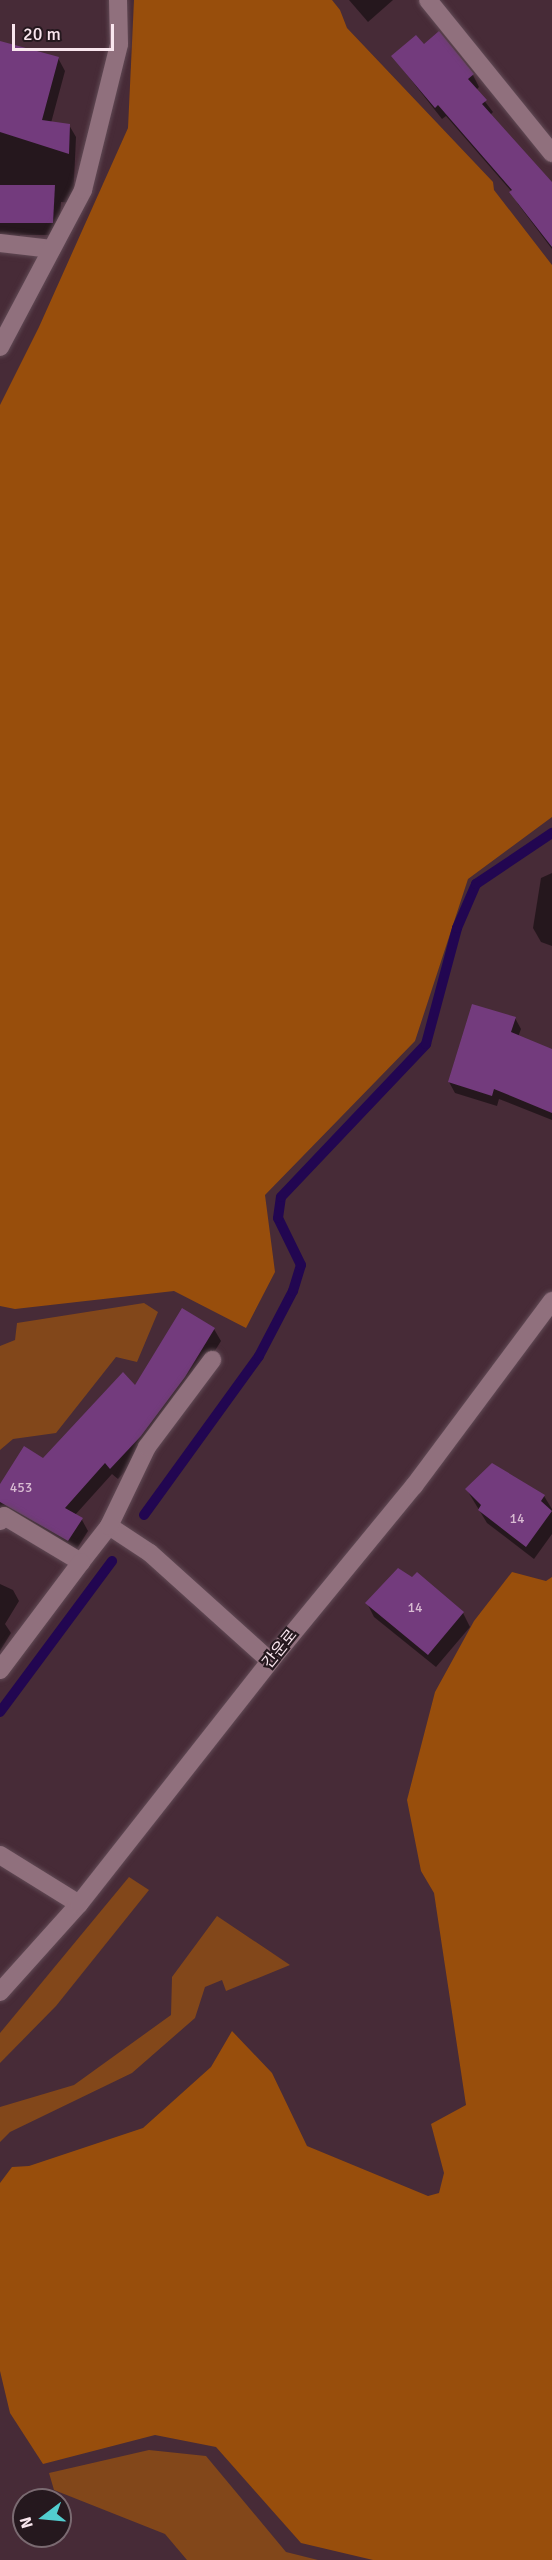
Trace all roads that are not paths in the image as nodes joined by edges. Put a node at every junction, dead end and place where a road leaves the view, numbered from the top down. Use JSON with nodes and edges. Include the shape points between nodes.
{"nodes":[{"id":1,"x":118,"y":0,"type":"edge"},
{"id":2,"x":428,"y":0,"type":"edge"},
{"id":3,"x":552,"y":153,"type":"edge"},
{"id":4,"x":0,"y":243,"type":"edge"},
{"id":5,"x":52,"y":249,"type":"junction"},
{"id":6,"x":0,"y":347,"type":"edge"},
{"id":7,"x":552,"y":1301,"type":"edge"},
{"id":8,"x":212,"y":1360,"type":"dead end"},
{"id":9,"x":0,"y":1521,"type":"edge"},
{"id":10,"x":108,"y":1526,"type":"junction"},
{"id":11,"x":81,"y":1562,"type":"junction"},
{"id":12,"x":270,"y":1661,"type":"junction"},
{"id":13,"x":0,"y":1670,"type":"edge"},
{"id":14,"x":0,"y":1855,"type":"edge"},
{"id":15,"x":79,"y":1904,"type":"junction"},
{"id":16,"x":0,"y":1992,"type":"edge"}],
"edges":[{"from":1,"to":5,"type":"street","via":[[119,44],[83,190]]},
{"from":2,"to":3,"type":"street"},
{"from":4,"to":5,"type":"street"},
{"from":5,"to":6,"type":"street"},
{"from":7,"to":12,"type":"street","name":"간운로","via":[[414,1486]]},
{"from":8,"to":10,"type":"street","via":[[147,1447]]},
{"from":9,"to":11,"type":"street","via":[[4,1516]]},
{"from":10,"to":11,"type":"street"},
{"from":10,"to":12,"type":"street","via":[[150,1553]]},
{"from":11,"to":13,"type":"street"},
{"from":12,"to":15,"type":"street","name":"간운로"},
{"from":14,"to":15,"type":"street"},
{"from":15,"to":16,"type":"street","name":"간운로"}]}
